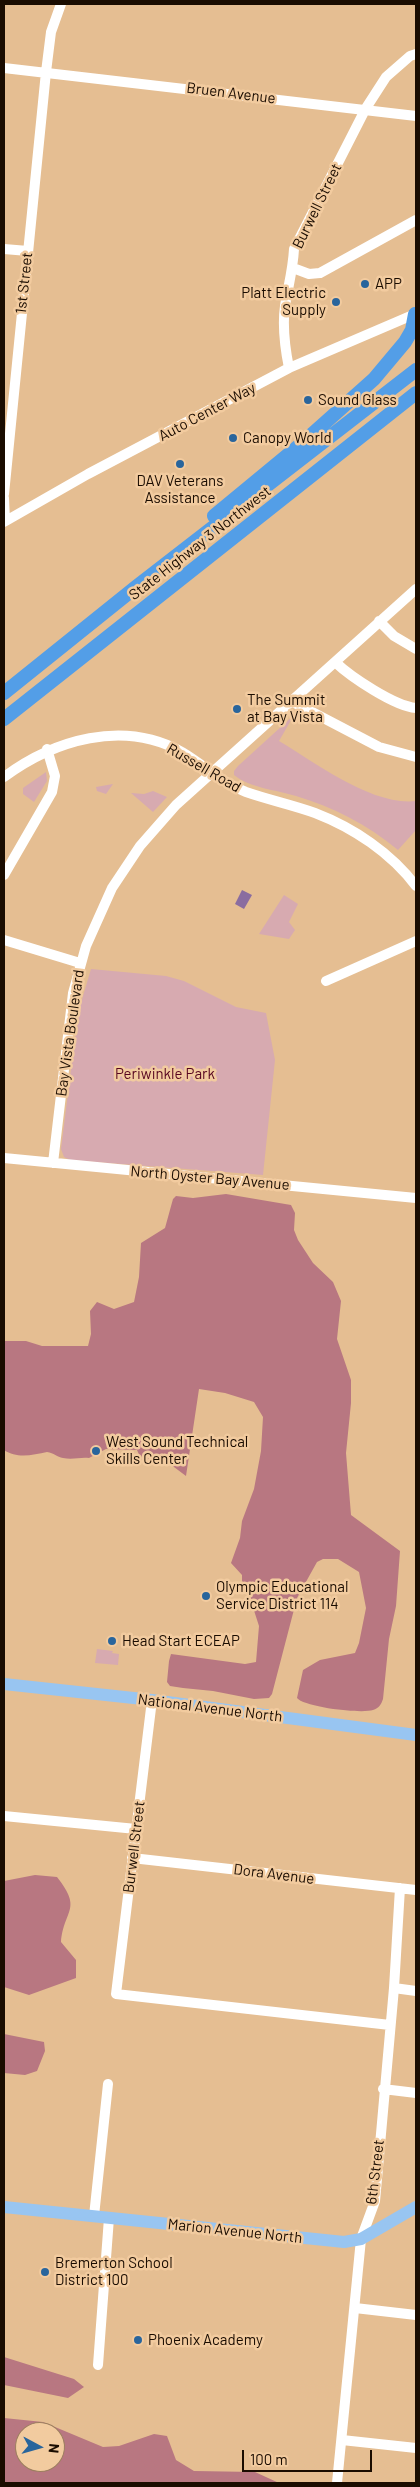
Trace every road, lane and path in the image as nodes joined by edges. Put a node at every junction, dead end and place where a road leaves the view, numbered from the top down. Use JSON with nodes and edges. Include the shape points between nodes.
{"nodes":[{"id":1,"x":62,"y":4,"type":"edge"},
{"id":2,"x":416,"y":54,"type":"edge"},
{"id":3,"x":4,"y":68,"type":"edge"},
{"id":4,"x":46,"y":72,"type":"junction"},
{"id":5,"x":366,"y":108,"type":"junction"},
{"id":6,"x":416,"y":116,"type":"edge"},
{"id":7,"x":416,"y":220,"type":"edge"},
{"id":8,"x":4,"y":249,"type":"edge"},
{"id":9,"x":28,"y":251,"type":"junction"},
{"id":10,"x":293,"y":268,"type":"junction"},
{"id":11,"x":416,"y":314,"type":"edge"},
{"id":12,"x":289,"y":368,"type":"junction"},
{"id":13,"x":416,"y":370,"type":"edge"},
{"id":14,"x":416,"y":392,"type":"edge"},
{"id":15,"x":416,"y":398,"type":"edge"},
{"id":16,"x":372,"y":428,"type":"junction"},
{"id":17,"x":6,"y":447,"type":"edge"},
{"id":18,"x":4,"y":496,"type":"edge"},
{"id":19,"x":4,"y":521,"type":"edge"},
{"id":20,"x":136,"y":587,"type":"junction"},
{"id":21,"x":416,"y":590,"type":"edge"},
{"id":22,"x":379,"y":622,"type":"junction"},
{"id":23,"x":416,"y":649,"type":"edge"},
{"id":24,"x":335,"y":662,"type":"junction"},
{"id":25,"x":4,"y":693,"type":"edge"},
{"id":26,"x":291,"y":701,"type":"junction"},
{"id":27,"x":416,"y":708,"type":"edge"},
{"id":28,"x":4,"y":719,"type":"edge"},
{"id":29,"x":48,"y":750,"type":"junction"},
{"id":30,"x":416,"y":757,"type":"edge"},
{"id":31,"x":211,"y":772,"type":"junction"},
{"id":32,"x":4,"y":777,"type":"edge"},
{"id":33,"x":4,"y":875,"type":"edge"},
{"id":34,"x":416,"y":886,"type":"edge"},
{"id":35,"x":4,"y":940,"type":"edge"},
{"id":36,"x":416,"y":941,"type":"edge"},
{"id":37,"x":80,"y":963,"type":"junction"},
{"id":38,"x":326,"y":981,"type":"dead end"},
{"id":39,"x":4,"y":1158,"type":"edge"},
{"id":40,"x":54,"y":1163,"type":"junction"},
{"id":41,"x":416,"y":1198,"type":"edge"},
{"id":42,"x":4,"y":1684,"type":"edge"},
{"id":43,"x":152,"y":1700,"type":"junction"},
{"id":44,"x":416,"y":1735,"type":"edge"},
{"id":45,"x":4,"y":1816,"type":"edge"},
{"id":46,"x":136,"y":1829,"type":"junction"},
{"id":47,"x":132,"y":1858,"type":"junction"},
{"id":48,"x":400,"y":1888,"type":"junction"},
{"id":49,"x":416,"y":1890,"type":"edge"},
{"id":50,"x":394,"y":1988,"type":"junction"},
{"id":51,"x":416,"y":1991,"type":"edge"},
{"id":52,"x":390,"y":2025,"type":"junction"},
{"id":53,"x":108,"y":2084,"type":"dead end"},
{"id":54,"x":383,"y":2090,"type":"junction"},
{"id":55,"x":416,"y":2093,"type":"edge"},
{"id":56,"x":4,"y":2207,"type":"edge"},
{"id":57,"x":416,"y":2207,"type":"edge"},
{"id":58,"x":94,"y":2216,"type":"junction"},
{"id":59,"x":109,"y":2218,"type":"junction"},
{"id":60,"x":361,"y":2239,"type":"junction"},
{"id":61,"x":355,"y":2308,"type":"junction"},
{"id":62,"x":416,"y":2314,"type":"edge"},
{"id":63,"x":98,"y":2365,"type":"dead end"},
{"id":64,"x":342,"y":2440,"type":"junction"},
{"id":65,"x":416,"y":2448,"type":"edge"},
{"id":66,"x":337,"y":2483,"type":"edge"}],
"edges":[{"from":1,"to":4,"type":"street","name":"1st Street","via":[[51,32]]},
{"from":2,"to":5,"type":"street","name":"Burwell Street","via":[[386,76]]},
{"from":3,"to":4,"type":"street","name":"Bruen Avenue"},
{"from":4,"to":5,"type":"street","name":"Bruen Avenue"},
{"from":4,"to":9,"type":"street","name":"1st Street"},
{"from":5,"to":6,"type":"street","name":"Bruen Avenue"},
{"from":5,"to":10,"type":"street","name":"Burwell Street","via":[[294,249]]},
{"from":7,"to":10,"type":"street","via":[[320,273],[309,274]]},
{"from":8,"to":9,"type":"street"},
{"from":9,"to":17,"type":"street","name":"1st Street"},
{"from":10,"to":12,"type":"street","name":"Burwell Street","via":[[285,307],[284,342]]},
{"from":11,"to":12,"type":"street","name":"Auto Center Way"},
{"from":11,"to":20,"type":"highway","via":[[405,342],[374,379],[279,464],[203,525]]},
{"from":12,"to":19,"type":"street","name":"Auto Center Way"},
{"from":13,"to":20,"type":"highway","name":"State Highway 3 Northwest"},
{"from":14,"to":16,"type":"highway","name":"State Highway 3 Northwest"},
{"from":15,"to":16,"type":"highway"},
{"from":16,"to":28,"type":"highway","name":"State Highway 3 Northwest"},
{"from":17,"to":18,"type":"street","name":"1st Street"},
{"from":18,"to":19,"type":"street","name":"1st Street"},
{"from":20,"to":25,"type":"highway","name":"State Highway 3 Northwest"},
{"from":21,"to":22,"type":"street","name":"Bay Vista Boulevard"},
{"from":22,"to":23,"type":"street"},
{"from":22,"to":24,"type":"street","name":"Bay Vista Boulevard"},
{"from":24,"to":26,"type":"street","name":"Bay Vista Boulevard"},
{"from":24,"to":27,"type":"street","via":[[372,689]]},
{"from":26,"to":30,"type":"street","via":[[379,747]]},
{"from":26,"to":31,"type":"street","name":"Bay Vista Boulevard"},
{"from":29,"to":31,"type":"street","name":"Russell Road","via":[[98,737],[128,737],[175,749]]},
{"from":29,"to":32,"type":"street","name":"Russell Road","via":[[22,763]]},
{"from":29,"to":33,"type":"street","via":[[55,776],[52,792]]},
{"from":31,"to":34,"type":"street","name":"Russell Road","via":[[235,788],[315,813],[346,828],[390,858]]},
{"from":31,"to":37,"type":"street","name":"Bay Vista Boulevard","via":[[164,816],[125,867],[102,908]]},
{"from":35,"to":37,"type":"street"},
{"from":36,"to":38,"type":"street"},
{"from":37,"to":40,"type":"street","name":"Bay Vista Boulevard","via":[[68,1025]]},
{"from":39,"to":40,"type":"street","name":"North Oyster Bay Avenue"},
{"from":40,"to":41,"type":"street","name":"North Oyster Bay Avenue"},
{"from":42,"to":43,"type":"main road","name":"National Avenue North"},
{"from":43,"to":44,"type":"main road","name":"National Avenue North"},
{"from":43,"to":46,"type":"street","name":"Burwell Street"},
{"from":45,"to":46,"type":"street"},
{"from":46,"to":47,"type":"street","name":"Burwell Street"},
{"from":47,"to":48,"type":"street","name":"Dora Avenue"},
{"from":47,"to":52,"type":"street","name":"Burwell Street","via":[[116,1994]]},
{"from":48,"to":49,"type":"street","name":"Dora Avenue"},
{"from":48,"to":50,"type":"street","name":"6th Street"},
{"from":50,"to":51,"type":"street"},
{"from":50,"to":52,"type":"street","name":"6th Street"},
{"from":52,"to":54,"type":"street","name":"6th Street"},
{"from":53,"to":58,"type":"street"},
{"from":54,"to":55,"type":"street"},
{"from":54,"to":60,"type":"street","name":"6th Street","via":[[375,2200]]},
{"from":56,"to":58,"type":"main road"},
{"from":57,"to":60,"type":"main road"},
{"from":58,"to":59,"type":"main road","name":"Marion Avenue North"},
{"from":59,"to":60,"type":"main road","name":"Marion Avenue North","via":[[344,2242]]},
{"from":59,"to":63,"type":"street"},
{"from":60,"to":61,"type":"street","name":"6th Street"},
{"from":61,"to":62,"type":"street"},
{"from":61,"to":64,"type":"street","name":"6th Street"},
{"from":64,"to":65,"type":"street"},
{"from":64,"to":66,"type":"street","name":"6th Street"}]}
